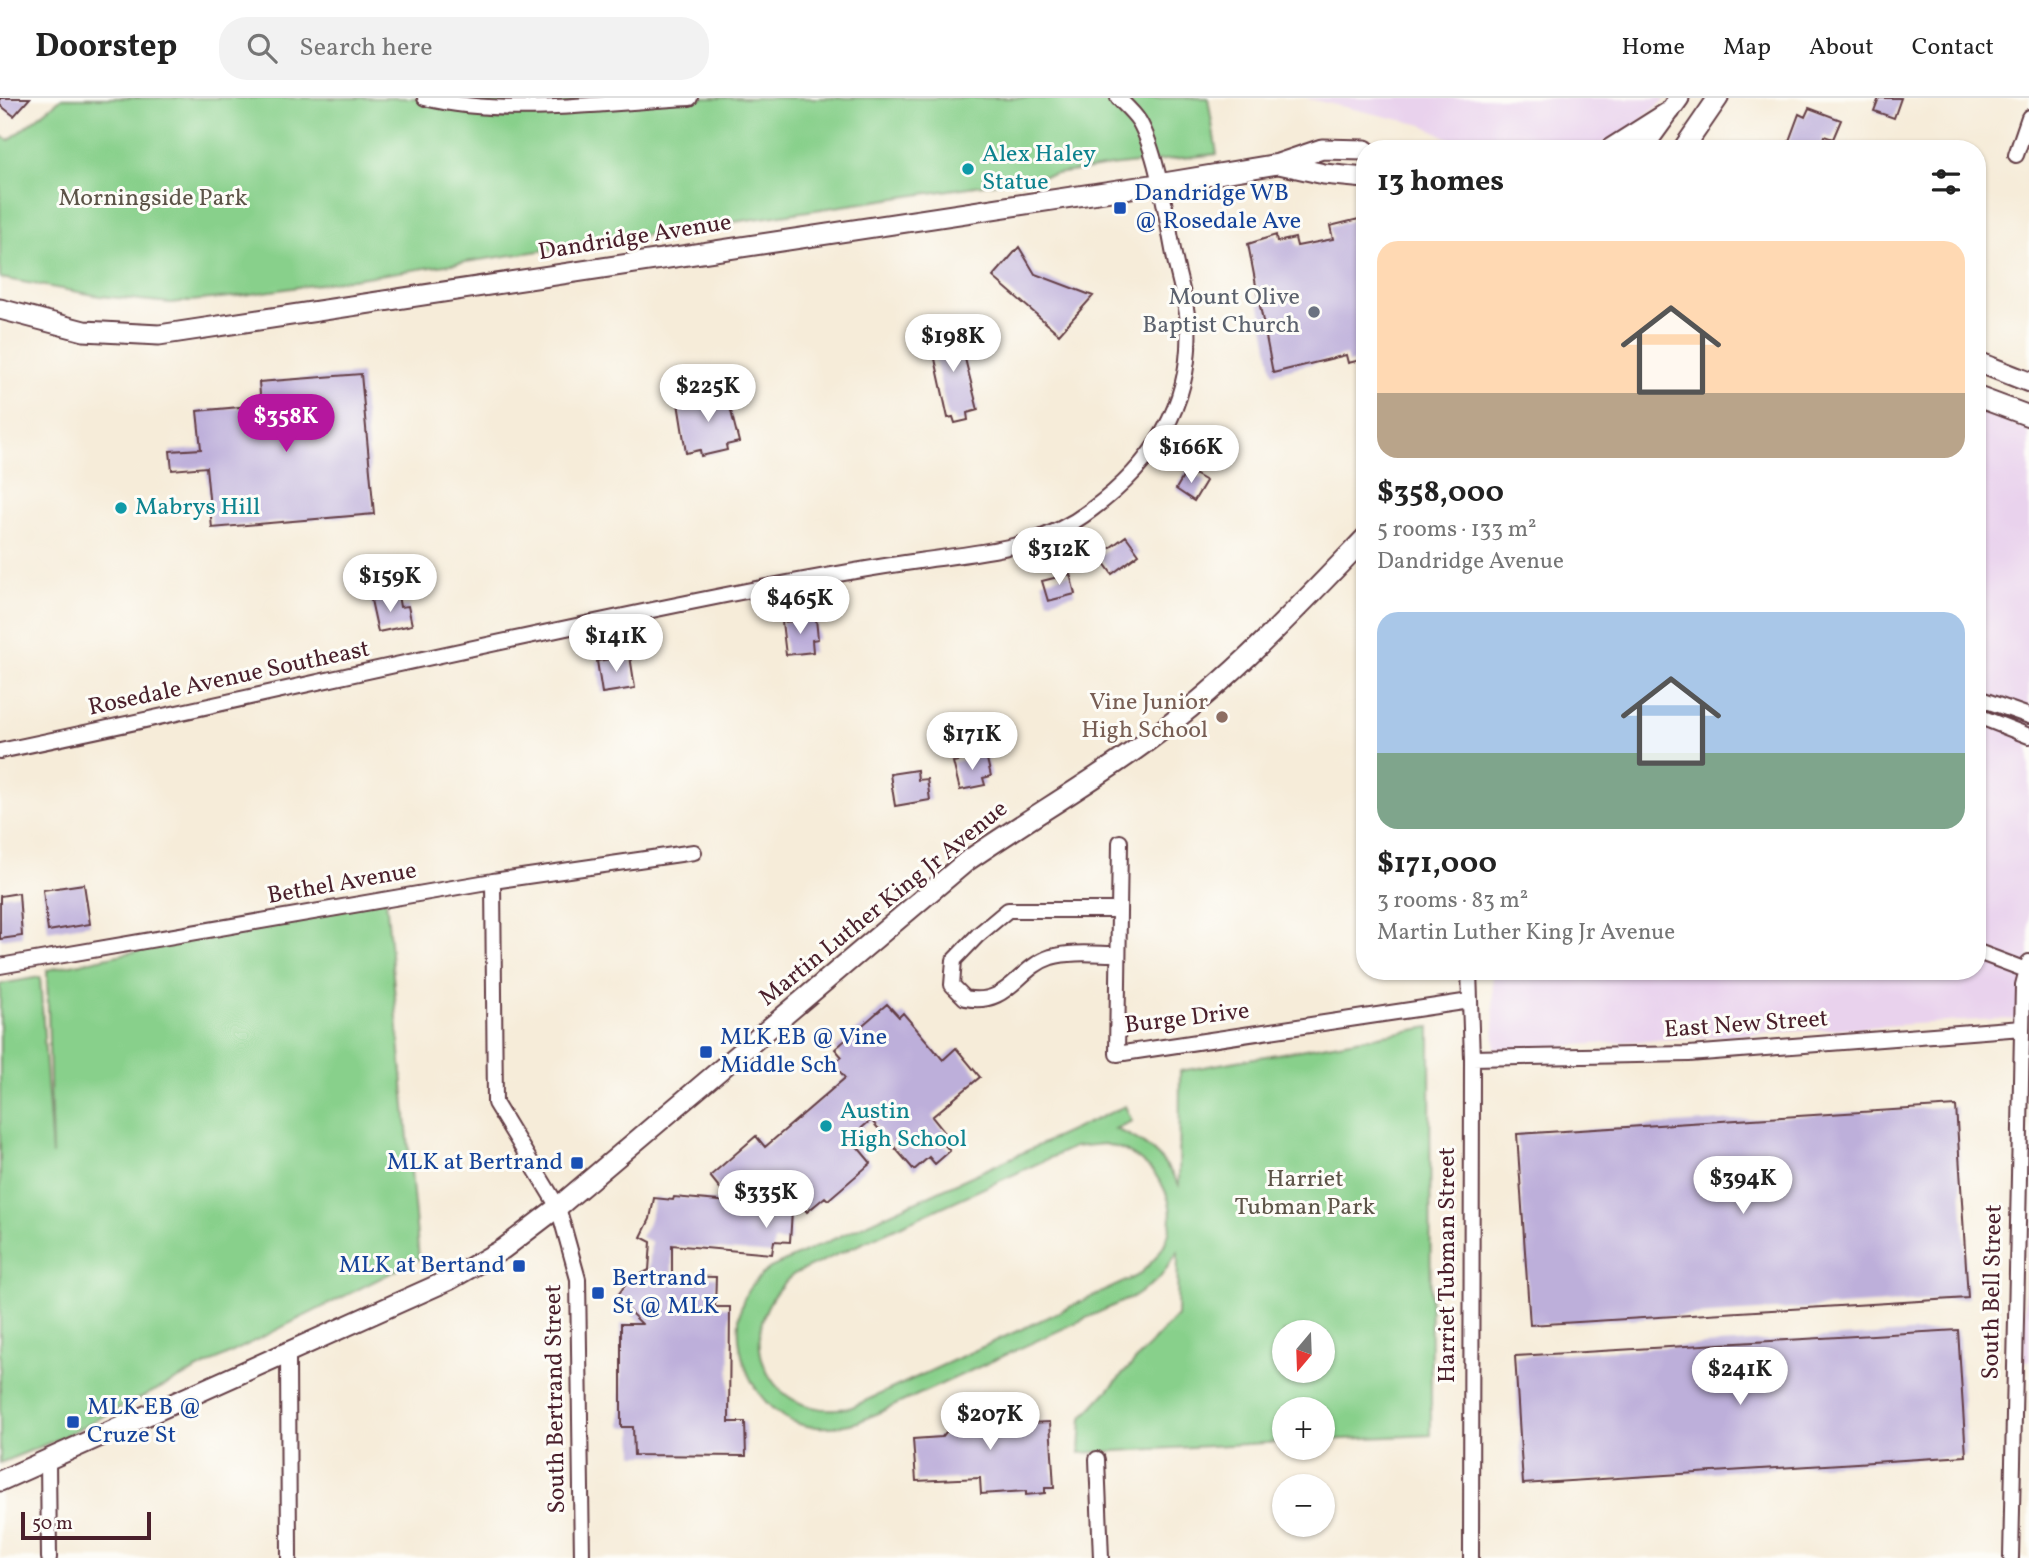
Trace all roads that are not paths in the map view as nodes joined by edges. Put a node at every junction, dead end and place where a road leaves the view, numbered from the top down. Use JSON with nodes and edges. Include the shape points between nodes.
{"nodes":[{"id":1,"x":425,"y":98,"type":"edge"},
{"id":2,"x":690,"y":98,"type":"edge"},
{"id":3,"x":1118,"y":98,"type":"edge"},
{"id":4,"x":1718,"y":98,"type":"edge"},
{"id":5,"x":1674,"y":105,"type":"edge"},
{"id":6,"x":2029,"y":117,"type":"edge"},
{"id":7,"x":1623,"y":140,"type":"edge"},
{"id":8,"x":1649,"y":140,"type":"edge"},
{"id":9,"x":1689,"y":140,"type":"edge"},
{"id":10,"x":1356,"y":150,"type":"edge"},
{"id":11,"x":2016,"y":155,"type":"dead end"},
{"id":12,"x":1278,"y":164,"type":"junction"},
{"id":13,"x":1356,"y":177,"type":"edge"},
{"id":14,"x":1158,"y":184,"type":"junction"},
{"id":15,"x":0,"y":309,"type":"edge"},
{"id":16,"x":1986,"y":365,"type":"edge"},
{"id":17,"x":2029,"y":382,"type":"edge"},
{"id":18,"x":1986,"y":400,"type":"edge"},
{"id":19,"x":2029,"y":416,"type":"edge"},
{"id":20,"x":1356,"y":547,"type":"edge"},
{"id":21,"x":1986,"y":701,"type":"edge"},
{"id":22,"x":2029,"y":716,"type":"edge"},
{"id":23,"x":1986,"y":719,"type":"edge"},
{"id":24,"x":2029,"y":736,"type":"edge"},
{"id":25,"x":0,"y":751,"type":"edge"},
{"id":26,"x":1120,"y":842,"type":"dead end"},
{"id":27,"x":694,"y":852,"type":"dead end"},
{"id":28,"x":493,"y":881,"type":"junction"},
{"id":29,"x":1119,"y":910,"type":"junction"},
{"id":30,"x":1118,"y":954,"type":"junction"},
{"id":31,"x":1986,"y":954,"type":"edge"},
{"id":32,"x":0,"y":966,"type":"edge"},
{"id":33,"x":2027,"y":966,"type":"edge"},
{"id":34,"x":1469,"y":980,"type":"edge"},
{"id":35,"x":1470,"y":1001,"type":"junction"},
{"id":36,"x":2022,"y":1028,"type":"junction"},
{"id":37,"x":1472,"y":1058,"type":"junction"},
{"id":38,"x":558,"y":1207,"type":"junction"},
{"id":39,"x":288,"y":1354,"type":"junction"},
{"id":40,"x":1097,"y":1459,"type":"dead end"},
{"id":41,"x":48,"y":1461,"type":"junction"},
{"id":42,"x":0,"y":1480,"type":"edge"},
{"id":43,"x":49,"y":1558,"type":"edge"},
{"id":44,"x":289,"y":1558,"type":"edge"},
{"id":45,"x":582,"y":1558,"type":"edge"},
{"id":46,"x":1101,"y":1558,"type":"edge"},
{"id":47,"x":1471,"y":1558,"type":"edge"},
{"id":48,"x":2011,"y":1558,"type":"edge"}],
"edges":[{"from":1,"to":2,"type":"street","via":[[457,106],[501,108]]},
{"from":3,"to":14,"type":"street","name":"Rosedale Avenue Southeast","via":[[1138,119]]},
{"from":4,"to":9,"type":"main road"},
{"from":5,"to":7,"type":"main road"},
{"from":5,"to":8,"type":"main road"},
{"from":6,"to":11,"type":"street"},
{"from":10,"to":12,"type":"main road","name":"Dandridge Avenue","via":[[1322,149]]},
{"from":12,"to":13,"type":"main road","name":"Dandridge Avenue"},
{"from":12,"to":14,"type":"main road","name":"Dandridge Avenue"},
{"from":14,"to":15,"type":"main road","name":"Dandridge Avenue","via":[[159,335],[85,331]]},
{"from":14,"to":25,"type":"street","name":"Rosedale Avenue Southeast","via":[[1188,318],[1184,383],[1175,413],[1147,459],[1091,511],[1056,532],[1018,547],[748,590]]},
{"from":16,"to":17,"type":"main road"},
{"from":18,"to":19,"type":"main road"},
{"from":20,"to":38,"type":"main road","name":"Martin Luther King Jr Avenue","via":[[1281,626],[1194,704],[1136,749],[967,861]]},
{"from":21,"to":22,"type":"street"},
{"from":23,"to":24,"type":"street"},
{"from":26,"to":29,"type":"street","name":"Burge Drive"},
{"from":27,"to":28,"type":"street","name":"Bethel Avenue"},
{"from":28,"to":32,"type":"street","name":"Bethel Avenue"},
{"from":28,"to":38,"type":"street","name":"South Bertrand Street","via":[[495,1103]]},
{"from":29,"to":30,"type":"street","name":"Burge Drive"},
{"from":29,"to":30,"type":"street","via":[[1008,910],[954,960],[952,985],[965,998],[992,999],[1048,958]]},
{"from":30,"to":35,"type":"street","name":"Burge Drive","via":[[1117,1054]]},
{"from":31,"to":33,"type":"street"},
{"from":33,"to":36,"type":"street","name":"South Bell Street"},
{"from":34,"to":35,"type":"street","name":"Harriet Tubman Street"},
{"from":35,"to":37,"type":"street","name":"Harriet Tubman Street"},
{"from":36,"to":37,"type":"street","name":"East New Street","via":[[1689,1054]]},
{"from":36,"to":48,"type":"street","name":"South Bell Street"},
{"from":37,"to":47,"type":"street","name":"Harriet Tubman Street"},
{"from":38,"to":39,"type":"main road","name":"Martin Luther King Jr Avenue","via":[[503,1249],[449,1280]]},
{"from":38,"to":45,"type":"street","name":"South Bertrand Street","via":[[578,1279]]},
{"from":39,"to":41,"type":"main road","name":"Martin Luther King Jr Avenue"},
{"from":39,"to":44,"type":"street"},
{"from":40,"to":46,"type":"street"},
{"from":41,"to":42,"type":"main road","name":"Martin Luther King Jr Avenue"},
{"from":41,"to":43,"type":"street"}]}
